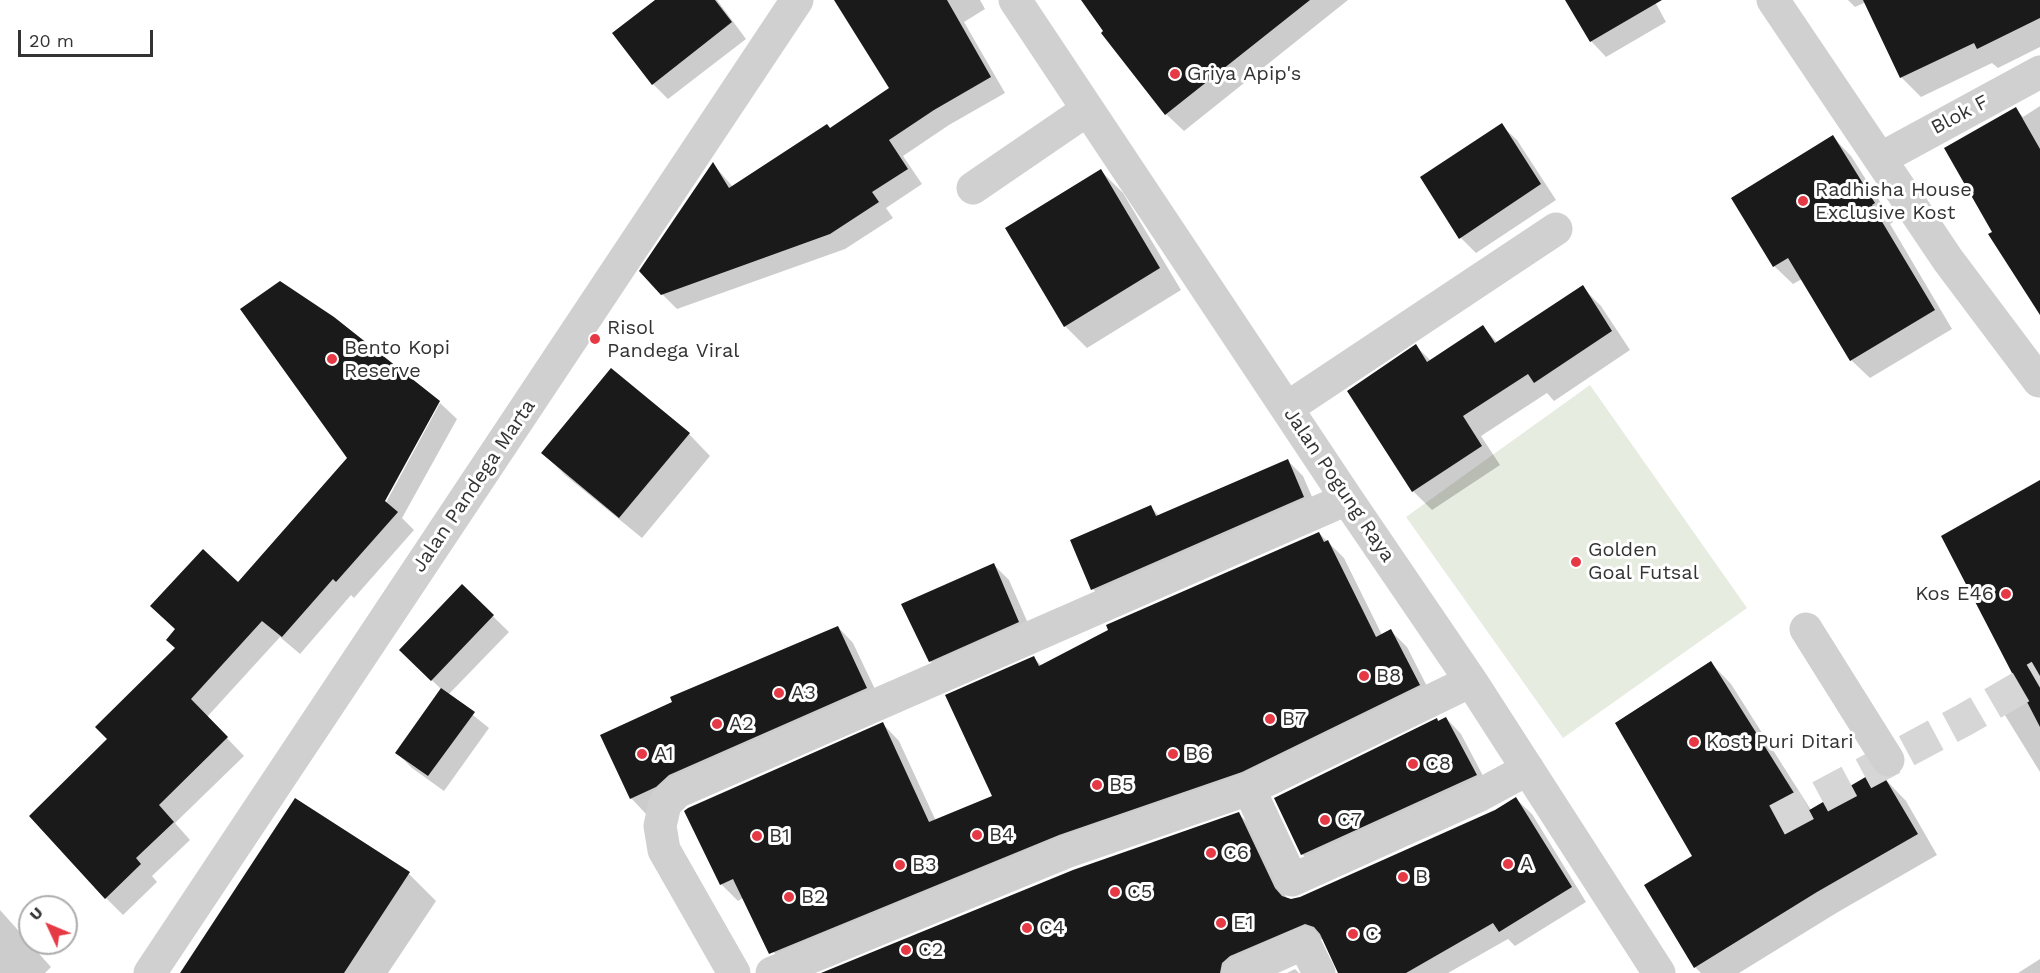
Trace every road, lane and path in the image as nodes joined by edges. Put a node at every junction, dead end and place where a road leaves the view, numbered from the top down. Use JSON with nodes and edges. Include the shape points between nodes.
{"nodes":[{"id":1,"x":797,"y":0,"type":"edge"},
{"id":2,"x":1015,"y":0,"type":"edge"},
{"id":3,"x":1773,"y":0,"type":"edge"},
{"id":4,"x":2040,"y":72,"type":"edge"},
{"id":5,"x":1088,"y":110,"type":"junction"},
{"id":6,"x":1880,"y":159,"type":"junction"},
{"id":7,"x":974,"y":188,"type":"dead end"},
{"id":8,"x":1556,"y":229,"type":"dead end"},
{"id":9,"x":2038,"y":381,"type":"dead end"},
{"id":10,"x":1287,"y":408,"type":"junction"},
{"id":11,"x":1347,"y":499,"type":"junction"},
{"id":12,"x":1806,"y":629,"type":"dead end"},
{"id":13,"x":1471,"y":681,"type":"junction"},
{"id":14,"x":1888,"y":760,"type":"dead end"},
{"id":15,"x":1528,"y":769,"type":"junction"},
{"id":16,"x":1249,"y":789,"type":"junction"},
{"id":17,"x":150,"y":973,"type":"edge"},
{"id":18,"x":734,"y":973,"type":"edge"},
{"id":19,"x":772,"y":973,"type":"edge"},
{"id":20,"x":1238,"y":973,"type":"edge"},
{"id":21,"x":1319,"y":973,"type":"edge"},
{"id":22,"x":1659,"y":973,"type":"edge"}],
"edges":[{"from":1,"to":17,"type":"street","name":"Jalan Pandega Marta"},
{"from":2,"to":5,"type":"street","name":"Jalan Pogung Raya"},
{"from":3,"to":6,"type":"street"},
{"from":4,"to":6,"type":"street","name":"Blok F"},
{"from":5,"to":7,"type":"street"},
{"from":5,"to":10,"type":"street","name":"Jalan Pogung Raya"},
{"from":6,"to":9,"type":"street","via":[[1948,260]]},
{"from":8,"to":10,"type":"street"},
{"from":10,"to":11,"type":"street","name":"Jalan Pogung Raya"},
{"from":11,"to":13,"type":"street","name":"Jalan Pogung Raya"},
{"from":11,"to":18,"type":"street","via":[[677,792],[665,804],[660,826],[664,850]]},
{"from":12,"to":14,"type":"street"},
{"from":13,"to":15,"type":"street","name":"Jalan Pogung Raya"},
{"from":13,"to":16,"type":"street"},
{"from":15,"to":16,"type":"street","via":[[1478,796],[1292,880]]},
{"from":15,"to":22,"type":"street","name":"Jalan Pogung Raya"},
{"from":16,"to":19,"type":"street","via":[[1066,852]]},
{"from":20,"to":21,"type":"street","via":[[1304,943]]}]}
